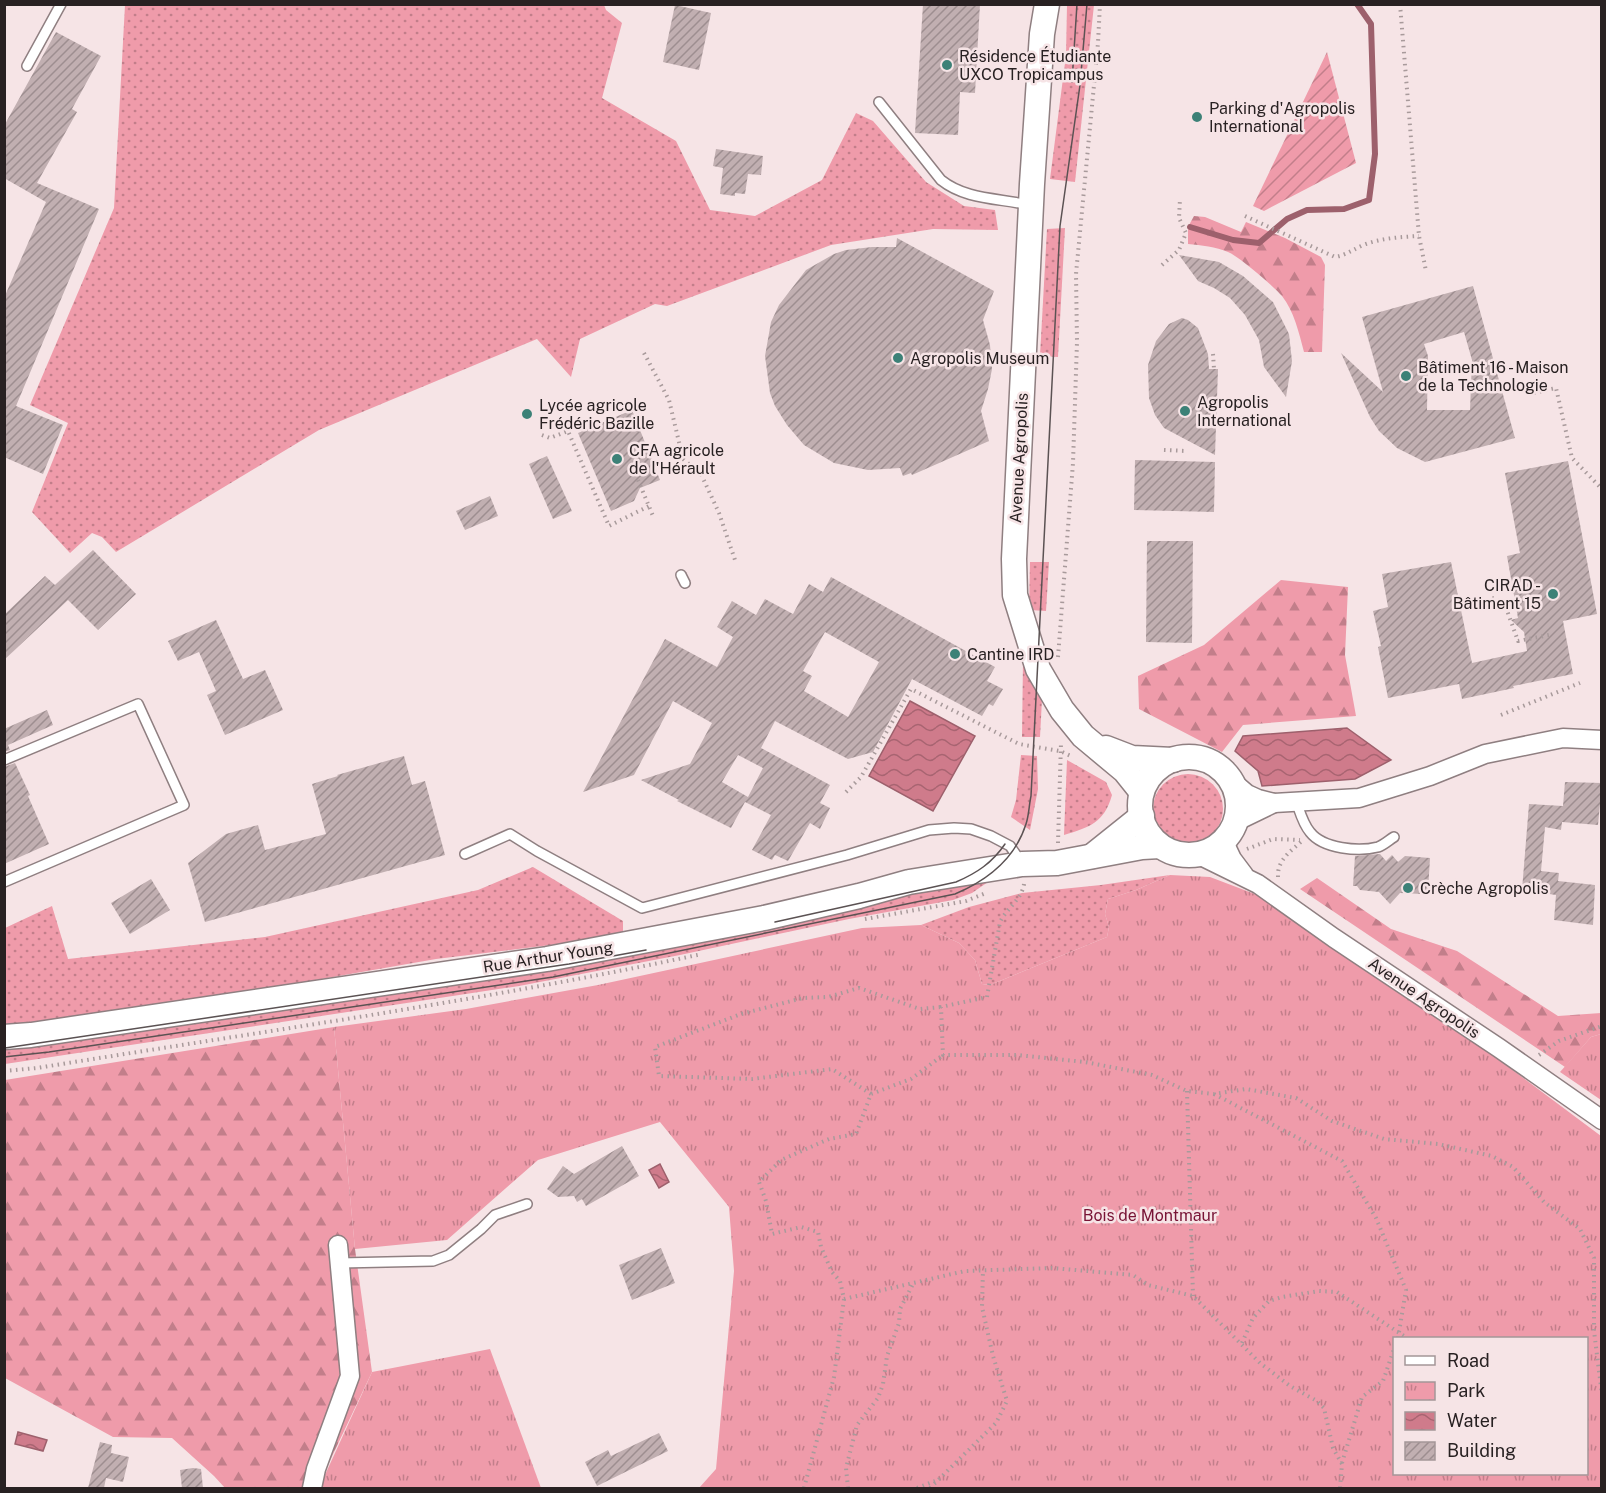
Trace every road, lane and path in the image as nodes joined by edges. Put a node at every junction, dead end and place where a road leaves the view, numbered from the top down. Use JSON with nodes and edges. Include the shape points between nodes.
{"nodes":[{"id":1,"x":61,"y":4,"type":"edge"},
{"id":2,"x":1047,"y":4,"type":"edge"},
{"id":3,"x":1100,"y":4,"type":"edge"},
{"id":4,"x":1400,"y":4,"type":"edge"},
{"id":5,"x":27,"y":66,"type":"dead end"},
{"id":6,"x":879,"y":102,"type":"dead end"},
{"id":7,"x":1180,"y":199,"type":"dead end"},
{"id":8,"x":1031,"y":206,"type":"junction"},
{"id":9,"x":1245,"y":216,"type":"dead end"},
{"id":10,"x":1419,"y":236,"type":"junction"},
{"id":11,"x":1162,"y":264,"type":"dead end"},
{"id":12,"x":1426,"y":271,"type":"dead end"},
{"id":13,"x":644,"y":353,"type":"dead end"},
{"id":14,"x":1213,"y":354,"type":"dead end"},
{"id":15,"x":1214,"y":369,"type":"dead end"},
{"id":16,"x":1528,"y":394,"type":"dead end"},
{"id":17,"x":542,"y":435,"type":"dead end"},
{"id":18,"x":1164,"y":450,"type":"dead end"},
{"id":19,"x":1186,"y":451,"type":"dead end"},
{"id":20,"x":638,"y":480,"type":"dead end"},
{"id":21,"x":1601,"y":488,"type":"edge"},
{"id":22,"x":649,"y":506,"type":"junction"},
{"id":23,"x":653,"y":516,"type":"dead end"},
{"id":24,"x":735,"y":560,"type":"dead end"},
{"id":25,"x":1492,"y":598,"type":"dead end"},
{"id":26,"x":1549,"y":635,"type":"dead end"},
{"id":27,"x":1058,"y":659,"type":"dead end"},
{"id":28,"x":1580,"y":683,"type":"dead end"},
{"id":29,"x":1062,"y":710,"type":"junction"},
{"id":30,"x":1501,"y":715,"type":"dead end"},
{"id":31,"x":1602,"y":740,"type":"edge"},
{"id":32,"x":1060,"y":752,"type":"junction"},
{"id":33,"x":1088,"y":754,"type":"junction"},
{"id":34,"x":4,"y":760,"type":"edge"},
{"id":35,"x":1173,"y":760,"type":"junction"},
{"id":36,"x":1233,"y":782,"type":"junction"},
{"id":37,"x":1141,"y":791,"type":"junction"},
{"id":38,"x":846,"y":792,"type":"dead end"},
{"id":39,"x":1296,"y":801,"type":"junction"},
{"id":40,"x":1274,"y":803,"type":"junction"},
{"id":41,"x":1142,"y":816,"type":"junction"},
{"id":42,"x":1237,"y":821,"type":"junction"},
{"id":43,"x":1306,"y":836,"type":"junction"},
{"id":44,"x":1394,"y":837,"type":"dead end"},
{"id":45,"x":1233,"y":843,"type":"junction"},
{"id":46,"x":1160,"y":846,"type":"junction"},
{"id":47,"x":465,"y":854,"type":"dead end"},
{"id":48,"x":1199,"y":855,"type":"junction"},
{"id":49,"x":1089,"y":858,"type":"junction"},
{"id":50,"x":1058,"y":863,"type":"junction"},
{"id":51,"x":1022,"y":871,"type":"junction"},
{"id":52,"x":1245,"y":877,"type":"junction"},
{"id":53,"x":4,"y":882,"type":"edge"},
{"id":54,"x":1278,"y":885,"type":"dead end"},
{"id":55,"x":941,"y":1006,"type":"junction"},
{"id":56,"x":1602,"y":1026,"type":"edge"},
{"id":57,"x":4,"y":1037,"type":"edge"},
{"id":58,"x":943,"y":1055,"type":"junction"},
{"id":59,"x":1546,"y":1064,"type":"dead end"},
{"id":60,"x":1187,"y":1091,"type":"junction"},
{"id":61,"x":871,"y":1094,"type":"junction"},
{"id":62,"x":1214,"y":1095,"type":"junction"},
{"id":63,"x":1602,"y":1120,"type":"edge"},
{"id":64,"x":527,"y":1204,"type":"dead end"},
{"id":65,"x":339,"y":1254,"type":"joint"},
{"id":66,"x":983,"y":1270,"type":"junction"},
{"id":67,"x":913,"y":1284,"type":"junction"},
{"id":68,"x":1193,"y":1296,"type":"junction"},
{"id":69,"x":844,"y":1299,"type":"junction"},
{"id":70,"x":1399,"y":1336,"type":"edge"},
{"id":71,"x":1242,"y":1343,"type":"junction"},
{"id":72,"x":1393,"y":1354,"type":"edge"},
{"id":73,"x":1602,"y":1395,"type":"edge"},
{"id":74,"x":1342,"y":1464,"type":"junction"},
{"id":75,"x":939,"y":1479,"type":"junction"},
{"id":76,"x":312,"y":1488,"type":"edge"},
{"id":77,"x":804,"y":1488,"type":"edge"},
{"id":78,"x":848,"y":1488,"type":"edge"},
{"id":79,"x":917,"y":1488,"type":"edge"},
{"id":80,"x":930,"y":1488,"type":"edge"},
{"id":81,"x":1340,"y":1488,"type":"edge"}],
"edges":[{"from":1,"to":5,"type":"lane"},
{"from":2,"to":8,"type":"street","name":"Avenue Agropolis"},
{"from":3,"to":27,"type":"path","via":[[1076,274],[1073,463]]},
{"from":4,"to":10,"type":"path"},
{"from":6,"to":8,"type":"lane","via":[[950,187],[979,198]]},
{"from":7,"to":11,"type":"path","via":[[1179,218],[1186,233],[1179,250]]},
{"from":8,"to":29,"type":"street","name":"Avenue Agropolis","via":[[1015,595],[1038,669]]},
{"from":9,"to":10,"type":"path","via":[[1335,257],[1373,242]]},
{"from":10,"to":12,"type":"path"},
{"from":13,"to":24,"type":"path","via":[[669,400],[683,459],[701,474]]},
{"from":14,"to":15,"type":"path"},
{"from":16,"to":21,"type":"path","via":[[1556,388],[1572,458]]},
{"from":17,"to":22,"type":"path","via":[[550,438],[568,431],[609,526]]},
{"from":18,"to":19,"type":"path"},
{"from":20,"to":22,"type":"path"},
{"from":22,"to":23,"type":"path"},
{"from":25,"to":26,"type":"path","via":[[1504,602],[1518,641]]},
{"from":28,"to":30,"type":"path"},
{"from":29,"to":32,"type":"path"},
{"from":29,"to":33,"type":"street","name":"Avenue Agropolis","via":[[1083,736]]},
{"from":31,"to":39,"type":"street","via":[[1563,738],[1485,754],[1420,780],[1359,798]]},
{"from":32,"to":33,"type":"path"},
{"from":32,"to":38,"type":"path","via":[[1019,744],[911,689],[861,777]]},
{"from":32,"to":50,"type":"path"},
{"from":33,"to":35,"type":"street","name":"Avenue Agropolis"},
{"from":33,"to":37,"type":"street","name":"Avenue Agropolis","via":[[1125,771]]},
{"from":34,"to":53,"type":"lane","via":[[138,704],[184,805]]},
{"from":35,"to":36,"type":"street","via":[[1207,760]]},
{"from":35,"to":37,"type":"street","via":[[1152,774]]},
{"from":36,"to":40,"type":"street","via":[[1258,800]]},
{"from":36,"to":42,"type":"street","via":[[1239,804]]},
{"from":37,"to":41,"type":"street"},
{"from":39,"to":40,"type":"street"},
{"from":39,"to":43,"type":"lane"},
{"from":40,"to":42,"type":"street"},
{"from":41,"to":46,"type":"street","via":[[1150,837]]},
{"from":41,"to":49,"type":"street","name":"Rue Arthur Young"},
{"from":42,"to":45,"type":"street"},
{"from":43,"to":44,"type":"lane","via":[[1332,846],[1354,848],[1379,846]]},
{"from":43,"to":45,"type":"path","via":[[1273,840],[1243,851]]},
{"from":43,"to":54,"type":"path","via":[[1283,859],[1278,869]]},
{"from":45,"to":48,"type":"street"},
{"from":45,"to":52,"type":"street","name":"Avenue Agropolis","via":[[1232,859]]},
{"from":46,"to":48,"type":"street","via":[[1179,854]]},
{"from":46,"to":49,"type":"street","name":"Rue Arthur Young"},
{"from":47,"to":51,"type":"lane","via":[[510,834],[642,908],[929,830],[971,829],[991,836],[1010,846]]},
{"from":48,"to":52,"type":"street","name":"Avenue Agropolis"},
{"from":49,"to":50,"type":"street","name":"Rue Arthur Young"},
{"from":50,"to":51,"type":"street","name":"Rue Arthur Young"},
{"from":51,"to":55,"type":"path","via":[[1022,893],[1000,922],[987,997]]},
{"from":51,"to":57,"type":"street","name":"Rue Arthur Young","via":[[909,882],[764,918],[547,958]]},
{"from":52,"to":63,"type":"street","name":"Avenue Agropolis"},
{"from":55,"to":58,"type":"path"},
{"from":55,"to":61,"type":"path","via":[[920,1009],[860,988],[741,1014],[655,1047],[659,1076],[752,1079],[832,1069]]},
{"from":56,"to":59,"type":"path","via":[[1559,1041],[1536,1057]]},
{"from":58,"to":60,"type":"path","via":[[1017,1055],[1085,1062],[1152,1075]]},
{"from":58,"to":61,"type":"path","via":[[911,1079]]},
{"from":60,"to":62,"type":"path"},
{"from":60,"to":68,"type":"path"},
{"from":61,"to":69,"type":"path","via":[[856,1134],[829,1139],[781,1160],[759,1182],[772,1234],[801,1227],[818,1232]]},
{"from":62,"to":70,"type":"path","via":[[1342,1161],[1376,1218],[1406,1290]]},
{"from":62,"to":73,"type":"path","via":[[1246,1089],[1296,1098],[1332,1121],[1384,1139],[1438,1144],[1492,1156],[1513,1167],[1544,1202],[1580,1228],[1594,1258],[1594,1331]]},
{"from":64,"to":65,"type":"lane","via":[[495,1215],[449,1255],[433,1261]]},
{"from":65,"to":76,"type":"street","via":[[350,1376]]},
{"from":66,"to":67,"type":"path"},
{"from":66,"to":68,"type":"path","via":[[1052,1268],[1133,1275],[1148,1285]]},
{"from":66,"to":75,"type":"path","via":[[982,1307],[1007,1401],[996,1423]]},
{"from":67,"to":69,"type":"path"},
{"from":67,"to":78,"type":"path","via":[[900,1309],[878,1398],[857,1425],[846,1468]]},
{"from":68,"to":71,"type":"path"},
{"from":69,"to":77,"type":"path","via":[[834,1377]]},
{"from":70,"to":71,"type":"path","via":[[1337,1292],[1319,1291],[1269,1301],[1253,1317]]},
{"from":71,"to":74,"type":"path","via":[[1260,1363],[1324,1408],[1333,1448]]},
{"from":72,"to":74,"type":"path","via":[[1383,1381],[1362,1397]]},
{"from":74,"to":81,"type":"path"},
{"from":75,"to":79,"type":"path"},
{"from":75,"to":80,"type":"path"}]}
